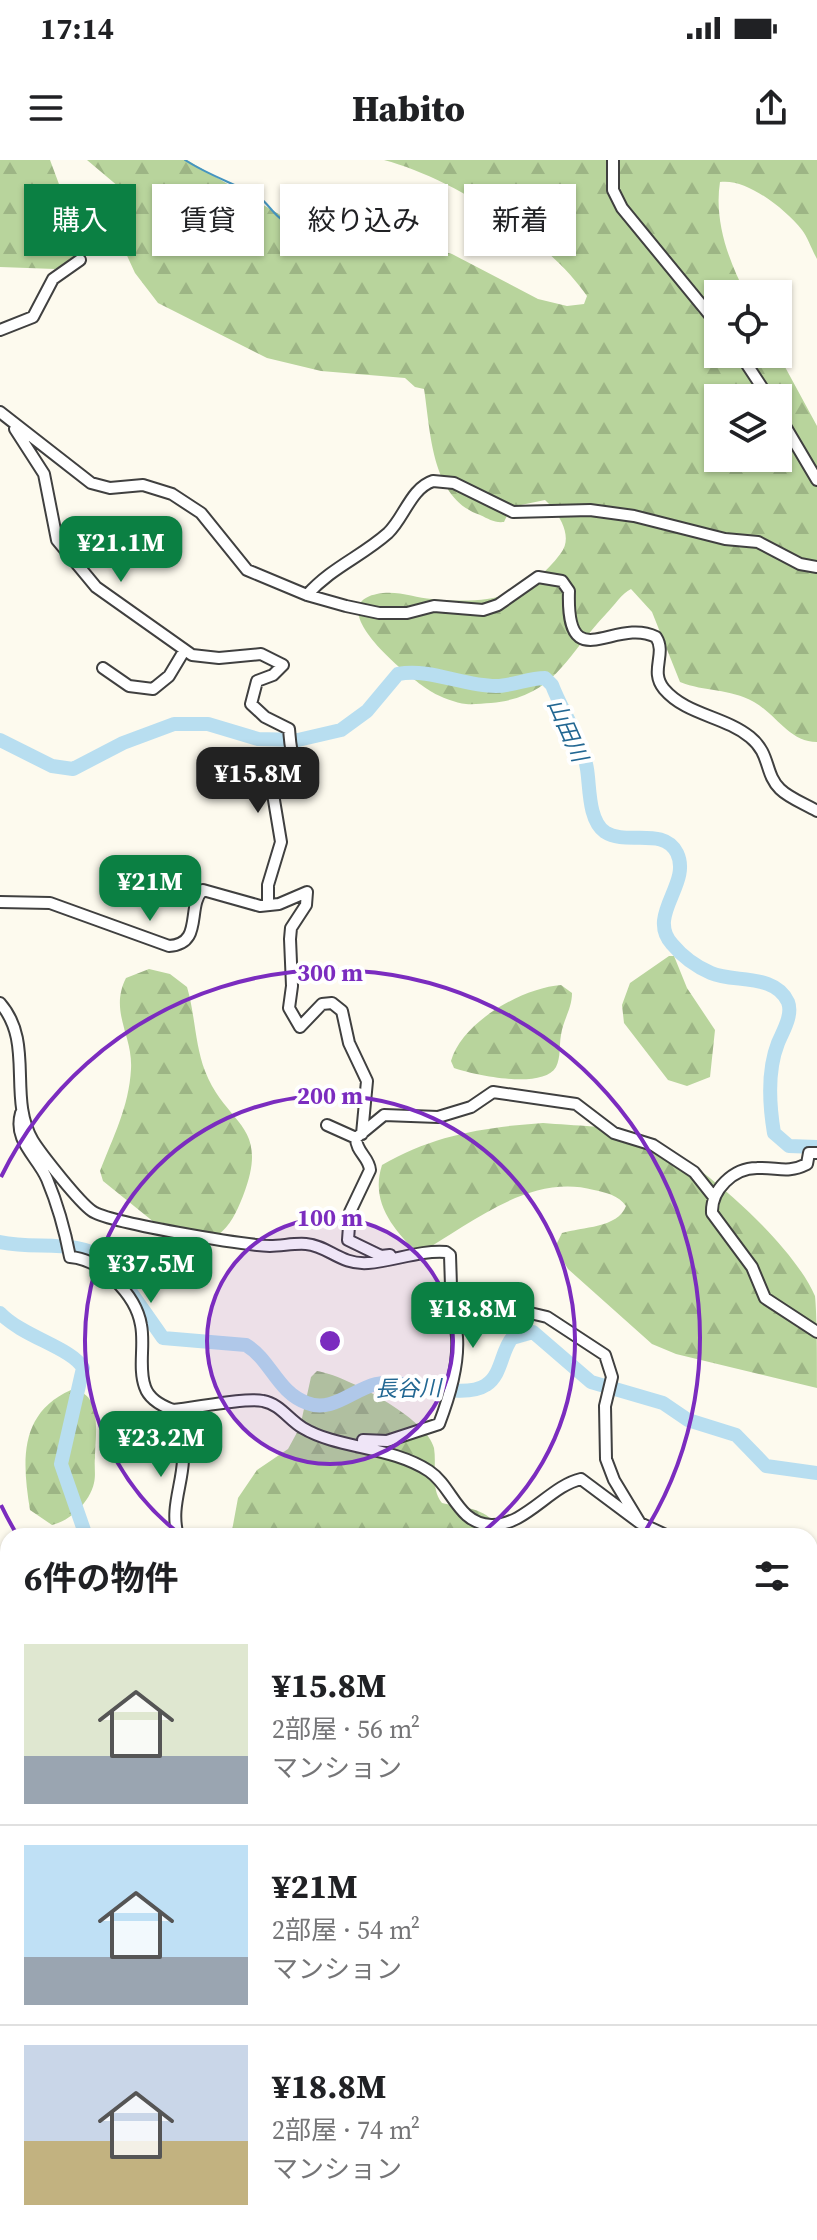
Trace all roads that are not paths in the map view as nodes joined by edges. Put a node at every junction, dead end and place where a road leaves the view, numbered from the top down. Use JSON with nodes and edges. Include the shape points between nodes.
{"nodes":[{"id":1,"x":613,"y":160,"type":"edge"},
{"id":2,"x":80,"y":260,"type":"dead end"},
{"id":3,"x":704,"y":308,"type":"edge"},
{"id":4,"x":0,"y":330,"type":"edge"},
{"id":5,"x":0,"y":412,"type":"edge"},
{"id":6,"x":13,"y":421,"type":"junction"},
{"id":7,"x":792,"y":438,"type":"edge"},
{"id":8,"x":817,"y":480,"type":"edge"},
{"id":9,"x":817,"y":567,"type":"edge"},
{"id":10,"x":307,"y":595,"type":"junction"},
{"id":11,"x":184,"y":651,"type":"junction"},
{"id":12,"x":103,"y":668,"type":"dead end"},
{"id":13,"x":817,"y":811,"type":"edge"},
{"id":14,"x":0,"y":902,"type":"edge"},
{"id":15,"x":268,"y":905,"type":"junction"},
{"id":16,"x":0,"y":1003,"type":"edge"},
{"id":17,"x":22,"y":1111,"type":"junction"},
{"id":18,"x":327,"y":1125,"type":"dead end"},
{"id":19,"x":359,"y":1136,"type":"junction"},
{"id":20,"x":817,"y":1153,"type":"edge"},
{"id":21,"x":713,"y":1196,"type":"junction"},
{"id":22,"x":435,"y":1252,"type":"junction"},
{"id":23,"x":381,"y":1256,"type":"junction"},
{"id":24,"x":346,"y":1262,"type":"junction"},
{"id":25,"x":459,"y":1306,"type":"junction"},
{"id":26,"x":817,"y":1332,"type":"edge"},
{"id":27,"x":173,"y":1410,"type":"junction"},
{"id":28,"x":346,"y":1441,"type":"junction"},
{"id":29,"x":640,"y":1523,"type":"junction"},
{"id":30,"x":177,"y":1528,"type":"edge"},
{"id":31,"x":651,"y":1528,"type":"edge"}],
"edges":[{"from":1,"to":3,"type":"street","via":[[613,190],[622,208]]},
{"from":2,"to":4,"type":"street","via":[[53,279],[33,317]]},
{"from":5,"to":6,"type":"street"},
{"from":6,"to":10,"type":"street","via":[[91,483],[110,488],[143,485],[192,506],[247,570]]},
{"from":6,"to":11,"type":"street","via":[[44,474],[57,540],[96,587]]},
{"from":7,"to":8,"type":"street"},
{"from":9,"to":10,"type":"street","via":[[758,542],[699,534],[634,516],[590,510],[513,512],[454,483],[433,481],[417,492],[388,533],[326,574]]},
{"from":10,"to":13,"type":"street","via":[[379,613],[434,606],[483,610],[498,605],[524,583],[551,576],[567,586],[568,614],[578,637],[597,641],[636,632],[656,637],[661,650],[657,679],[664,689],[686,706],[750,737],[768,757],[779,788]]},
{"from":11,"to":12,"type":"street","via":[[169,676],[153,689],[129,686]]},
{"from":11,"to":15,"type":"street","via":[[202,658],[261,654],[283,665],[257,681],[251,704],[286,726],[304,784],[301,790],[273,794],[281,842],[268,885]]},
{"from":14,"to":15,"type":"street","via":[[50,903],[169,946],[190,935],[197,896],[203,890]]},
{"from":15,"to":19,"type":"street","via":[[307,892],[306,905],[291,928],[290,1014],[300,1027],[322,1004],[332,1003],[342,1011],[349,1043],[367,1081]]},
{"from":16,"to":17,"type":"street","via":[[20,1045]]},
{"from":17,"to":24,"type":"street","via":[[40,1151],[100,1215],[228,1242],[312,1245]]},
{"from":17,"to":27,"type":"street","via":[[24,1143],[46,1179],[70,1257],[99,1264],[113,1276],[140,1320],[145,1387],[160,1405]]},
{"from":18,"to":19,"type":"street"},
{"from":19,"to":21,"type":"street","via":[[384,1115],[438,1117],[471,1107],[493,1092],[576,1104],[614,1133],[661,1150],[694,1172]]},
{"from":19,"to":23,"type":"street","via":[[357,1148],[370,1170],[350,1212],[348,1240]]},
{"from":20,"to":21,"type":"street","via":[[809,1153],[807,1164],[793,1171],[749,1169]]},
{"from":21,"to":26,"type":"street","via":[[712,1213],[752,1267],[765,1298]]},
{"from":22,"to":23,"type":"street"},
{"from":22,"to":24,"type":"street"},
{"from":22,"to":25,"type":"street","via":[[450,1255],[451,1286]]},
{"from":23,"to":24,"type":"street"},
{"from":25,"to":28,"type":"street","via":[[450,1389],[435,1428],[387,1441]]},
{"from":25,"to":29,"type":"street","via":[[490,1318],[539,1314],[571,1329],[605,1355],[611,1368],[606,1459]]},
{"from":27,"to":28,"type":"street","via":[[263,1401],[304,1428]]},
{"from":27,"to":30,"type":"street","via":[[183,1452],[175,1499]]},
{"from":28,"to":29,"type":"street","via":[[428,1470],[462,1512],[487,1525],[503,1524],[581,1479]]},
{"from":29,"to":31,"type":"street"}]}
